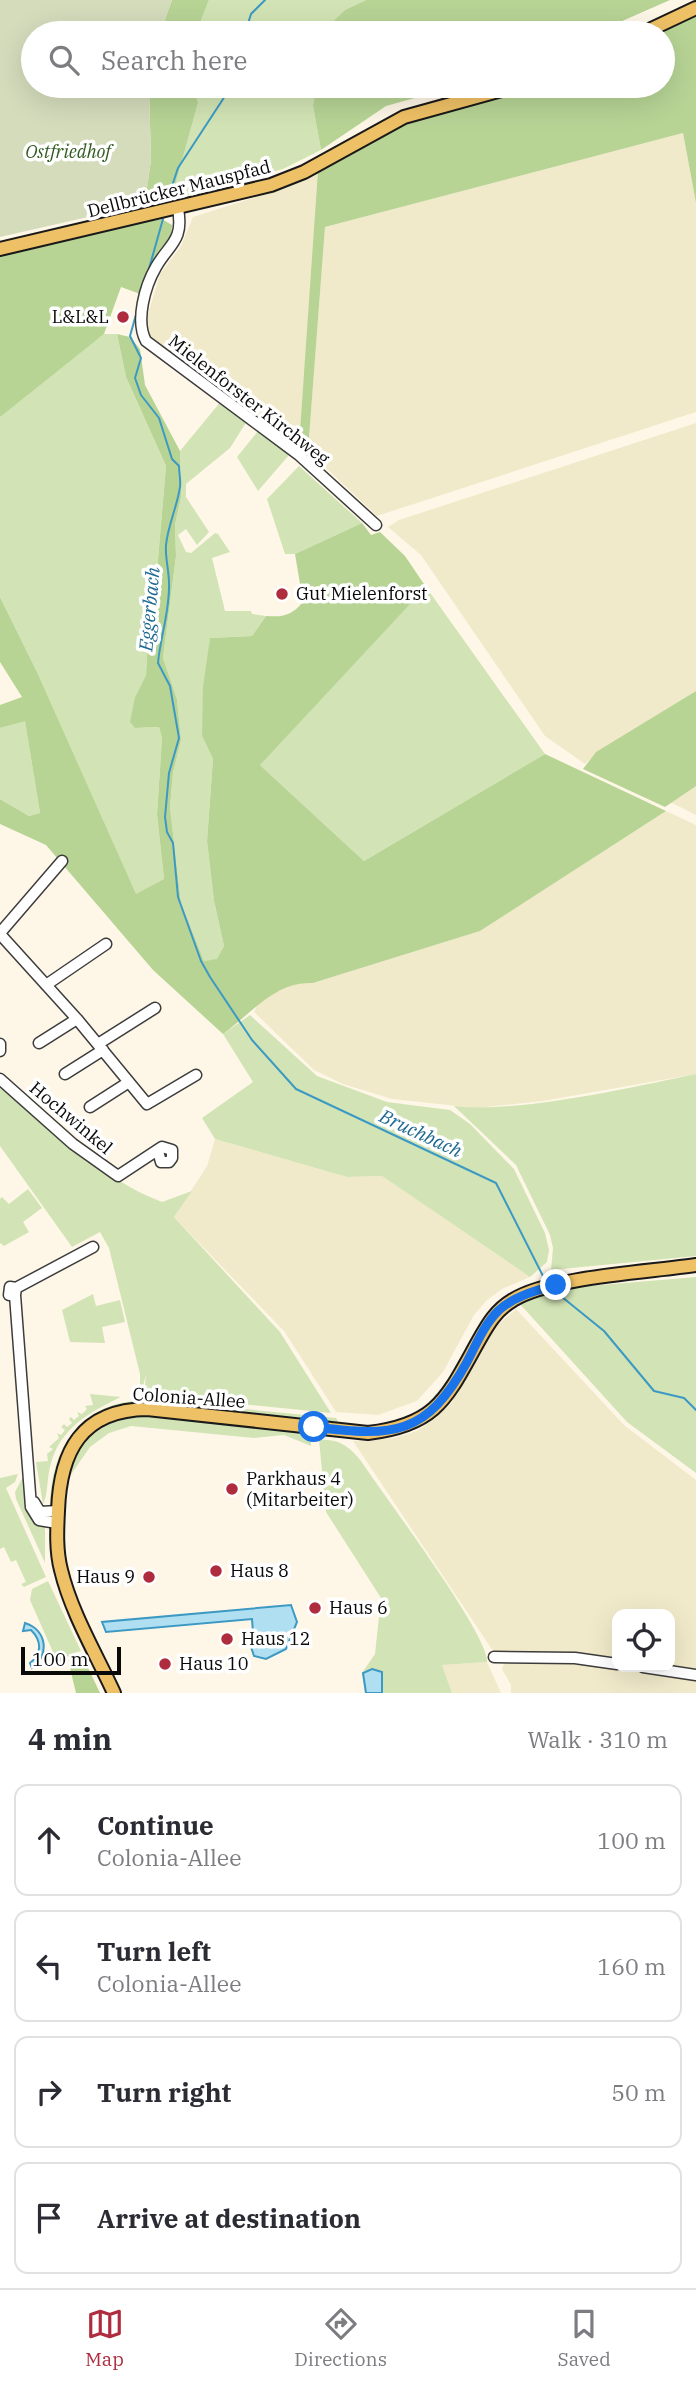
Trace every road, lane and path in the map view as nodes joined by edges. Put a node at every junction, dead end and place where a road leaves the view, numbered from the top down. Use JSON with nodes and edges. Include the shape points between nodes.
{"nodes":[{"id":1,"x":696,"y":8,"type":"edge"},
{"id":2,"x":668,"y":21,"type":"edge"},
{"id":3,"x":470,"y":98,"type":"edge"},
{"id":4,"x":178,"y":209,"type":"junction"},
{"id":5,"x":0,"y":249,"type":"edge"},
{"id":6,"x":376,"y":526,"type":"dead end"},
{"id":7,"x":62,"y":861,"type":"dead end"},
{"id":8,"x":0,"y":933,"type":"edge"},
{"id":9,"x":106,"y":944,"type":"dead end"},
{"id":10,"x":4,"y":948,"type":"edge"},
{"id":11,"x":46,"y":985,"type":"junction"},
{"id":12,"x":155,"y":1008,"type":"dead end"},
{"id":13,"x":77,"y":1019,"type":"junction"},
{"id":14,"x":39,"y":1043,"type":"dead end"},
{"id":15,"x":0,"y":1044,"type":"edge"},
{"id":16,"x":101,"y":1047,"type":"junction"},
{"id":17,"x":0,"y":1051,"type":"edge"},
{"id":18,"x":65,"y":1074,"type":"dead end"},
{"id":19,"x":196,"y":1075,"type":"dead end"},
{"id":20,"x":0,"y":1079,"type":"edge"},
{"id":21,"x":130,"y":1082,"type":"junction"},
{"id":22,"x":90,"y":1107,"type":"dead end"},
{"id":23,"x":158,"y":1151,"type":"dead end"},
{"id":24,"x":93,"y":1247,"type":"dead end"},
{"id":25,"x":696,"y":1265,"type":"edge"},
{"id":26,"x":10,"y":1292,"type":"edge"},
{"id":27,"x":58,"y":1517,"type":"junction"},
{"id":28,"x":494,"y":1657,"type":"dead end"},
{"id":29,"x":612,"y":1663,"type":"edge"},
{"id":30,"x":675,"y":1672,"type":"edge"},
{"id":31,"x":696,"y":1675,"type":"edge"},
{"id":32,"x":114,"y":1693,"type":"edge"}],
"edges":[{"from":1,"to":2,"type":"main road"},
{"from":3,"to":4,"type":"main road","name":"Dellbrücker Mauspfad","via":[[416,112],[293,177]]},
{"from":4,"to":5,"type":"main road","name":"Dellbrücker Mauspfad"},
{"from":4,"to":6,"type":"street","name":"Mielenforster Kirchweg","via":[[177,240],[154,270],[145,299],[141,319],[146,341],[299,454]]},
{"from":7,"to":8,"type":"street"},
{"from":8,"to":10,"type":"street"},
{"from":9,"to":11,"type":"street"},
{"from":10,"to":11,"type":"street"},
{"from":11,"to":13,"type":"street"},
{"from":12,"to":16,"type":"street"},
{"from":13,"to":14,"type":"street"},
{"from":13,"to":16,"type":"street"},
{"from":15,"to":17,"type":"street"},
{"from":16,"to":18,"type":"street"},
{"from":16,"to":21,"type":"street"},
{"from":19,"to":21,"type":"street","via":[[147,1104]]},
{"from":20,"to":23,"type":"street","name":"Hochwinkel","via":[[73,1144],[118,1176]]},
{"from":21,"to":22,"type":"street"},
{"from":24,"to":26,"type":"street"},
{"from":25,"to":27,"type":"main road","name":"Colonia-Allee","via":[[556,1285],[512,1300],[489,1321],[449,1394],[414,1424],[368,1433],[167,1411],[122,1411],[93,1425],[69,1452],[62,1465]]},
{"from":26,"to":27,"type":"street","via":[[34,1516],[48,1523]]},
{"from":27,"to":32,"type":"main road","name":"Colonia-Allee","via":[[61,1570]]},
{"from":28,"to":29,"type":"street"},
{"from":30,"to":31,"type":"street"}]}
